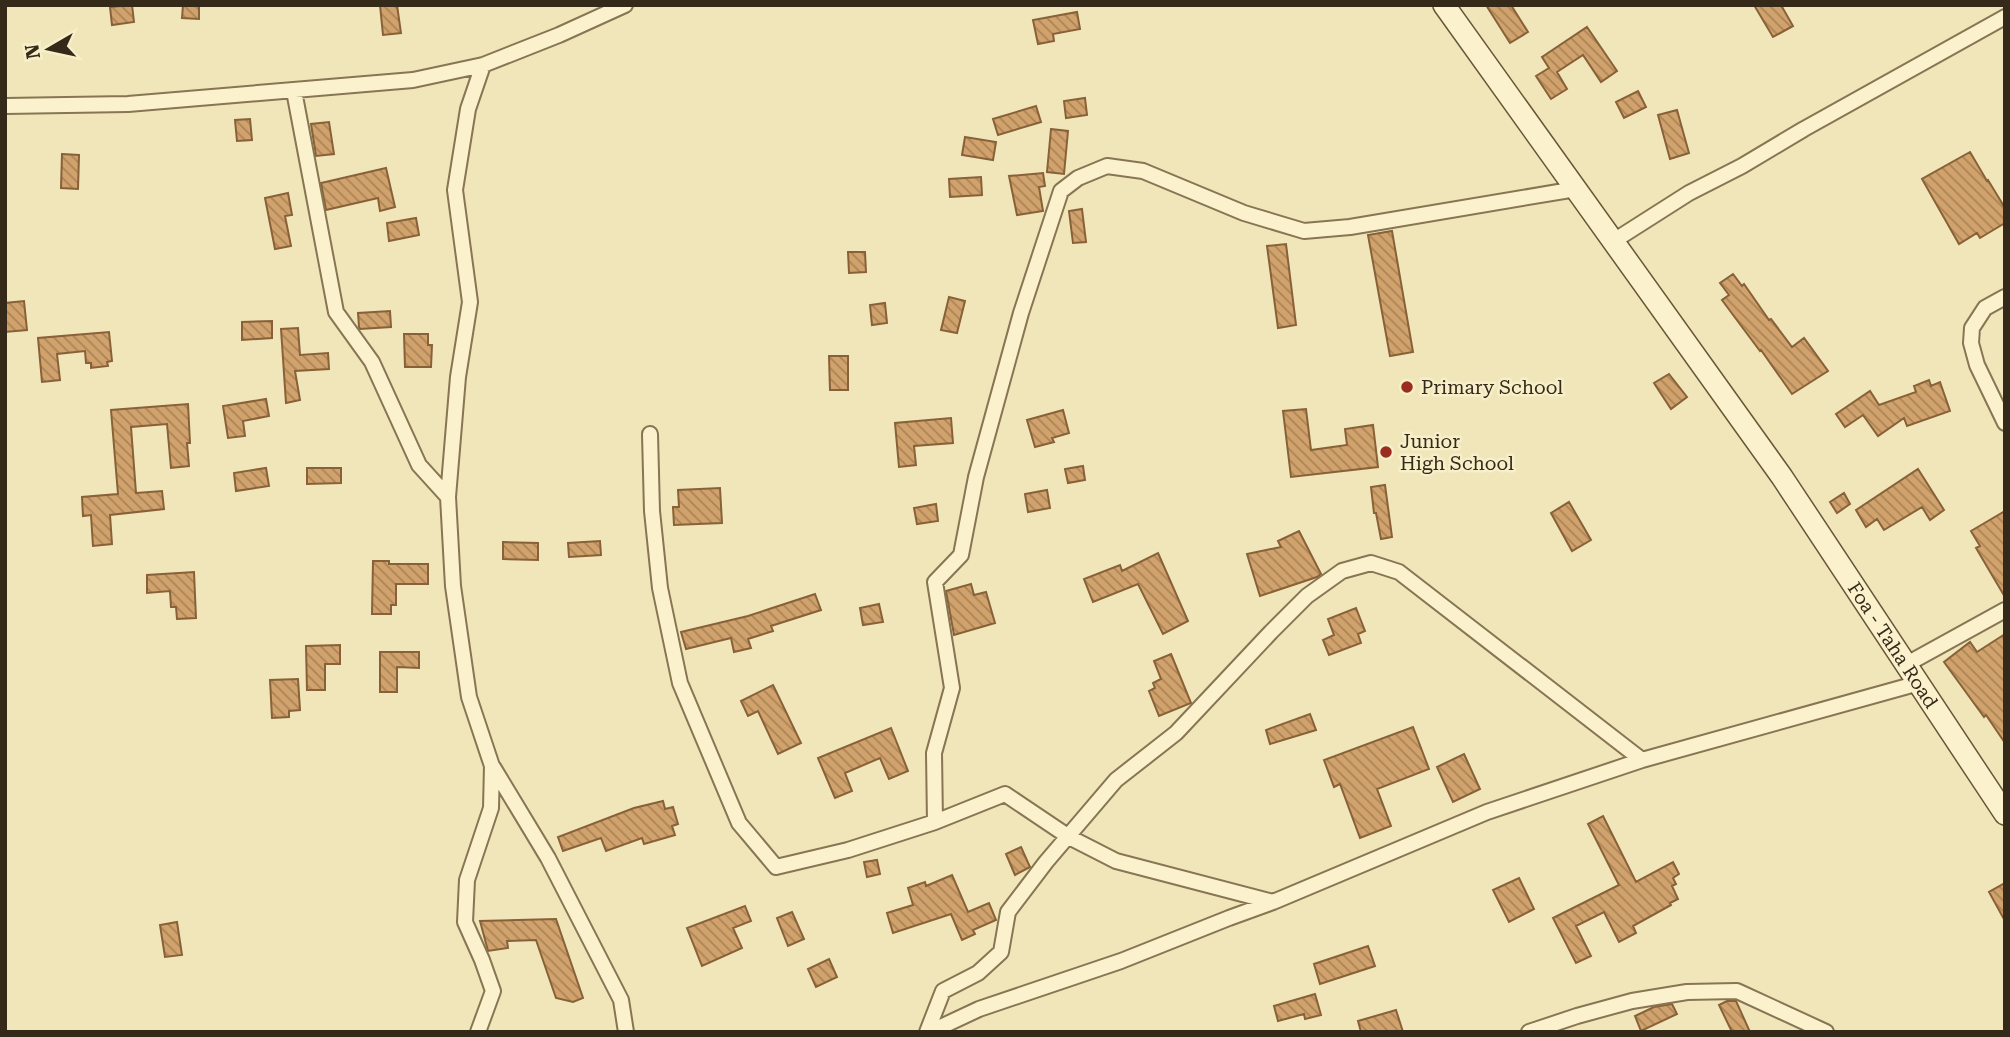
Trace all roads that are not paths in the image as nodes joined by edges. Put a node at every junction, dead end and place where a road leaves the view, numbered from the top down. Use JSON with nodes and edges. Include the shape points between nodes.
{"nodes":[{"id":1,"x":625,"y":5,"type":"edge"},
{"id":2,"x":1444,"y":5,"type":"edge"},
{"id":3,"x":2005,"y":17,"type":"edge"},
{"id":4,"x":483,"y":65,"type":"junction"},
{"id":5,"x":294,"y":91,"type":"junction"},
{"id":6,"x":5,"y":106,"type":"edge"},
{"id":7,"x":1576,"y":189,"type":"junction"},
{"id":8,"x":1612,"y":242,"type":"junction"},
{"id":9,"x":2005,"y":297,"type":"edge"},
{"id":10,"x":2005,"y":423,"type":"edge"},
{"id":11,"x":650,"y":434,"type":"dead end"},
{"id":12,"x":447,"y":497,"type":"junction"},
{"id":13,"x":2005,"y":610,"type":"edge"},
{"id":14,"x":1907,"y":664,"type":"junction"},
{"id":15,"x":1919,"y":683,"type":"junction"},
{"id":16,"x":1642,"y":760,"type":"junction"},
{"id":17,"x":492,"y":766,"type":"junction"},
{"id":18,"x":2005,"y":814,"type":"edge"},
{"id":19,"x":934,"y":822,"type":"junction"},
{"id":20,"x":1069,"y":837,"type":"junction"},
{"id":21,"x":1273,"y":902,"type":"junction"},
{"id":22,"x":478,"y":1032,"type":"edge"},
{"id":23,"x":626,"y":1032,"type":"edge"},
{"id":24,"x":929,"y":1032,"type":"edge"},
{"id":25,"x":1529,"y":1032,"type":"edge"},
{"id":26,"x":1826,"y":1032,"type":"edge"}],
"edges":[{"from":1,"to":4,"type":"street"},
{"from":2,"to":7,"type":"street","name":"Foa - Taha Road"},
{"from":3,"to":8,"type":"street","via":[[1689,193]]},
{"from":4,"to":5,"type":"street","via":[[413,80]]},
{"from":4,"to":12,"type":"street","via":[[468,109],[455,190],[470,302]]},
{"from":5,"to":6,"type":"street","via":[[128,104]]},
{"from":5,"to":12,"type":"street","via":[[336,312],[372,362],[419,464]]},
{"from":7,"to":8,"type":"street","name":"Foa - Taha Road"},
{"from":7,"to":19,"type":"street","via":[[1304,231],[1244,213],[1143,171],[1107,166],[1061,191],[1021,313],[976,477],[961,555],[935,582],[952,688],[934,753]]},
{"from":8,"to":14,"type":"street","name":"Foa - Taha Road","via":[[1782,477]]},
{"from":9,"to":10,"type":"street","via":[[1985,308],[1972,328],[1971,343]]},
{"from":11,"to":19,"type":"street","via":[[660,588],[680,683],[738,823],[776,867]]},
{"from":12,"to":17,"type":"street","via":[[453,586],[469,697]]},
{"from":13,"to":14,"type":"street"},
{"from":14,"to":15,"type":"street","name":"Foa - Taha Road"},
{"from":15,"to":16,"type":"street"},
{"from":15,"to":18,"type":"street","name":"Foa - Taha Road"},
{"from":16,"to":20,"type":"street","via":[[1399,572],[1371,563],[1342,571],[1307,596],[1176,733],[1116,780]]},
{"from":16,"to":21,"type":"street","via":[[1487,812]]},
{"from":17,"to":22,"type":"street","via":[[491,808],[467,880],[466,922],[493,991]]},
{"from":17,"to":23,"type":"street","via":[[548,858],[621,1000]]},
{"from":19,"to":20,"type":"street","via":[[1005,794]]},
{"from":20,"to":21,"type":"street","via":[[1116,860]]},
{"from":20,"to":24,"type":"street","via":[[1008,912],[1001,952],[978,973],[943,991]]},
{"from":21,"to":24,"type":"street","via":[[979,1009]]},
{"from":25,"to":26,"type":"street","via":[[1632,1001],[1686,992],[1737,991]]}]}
